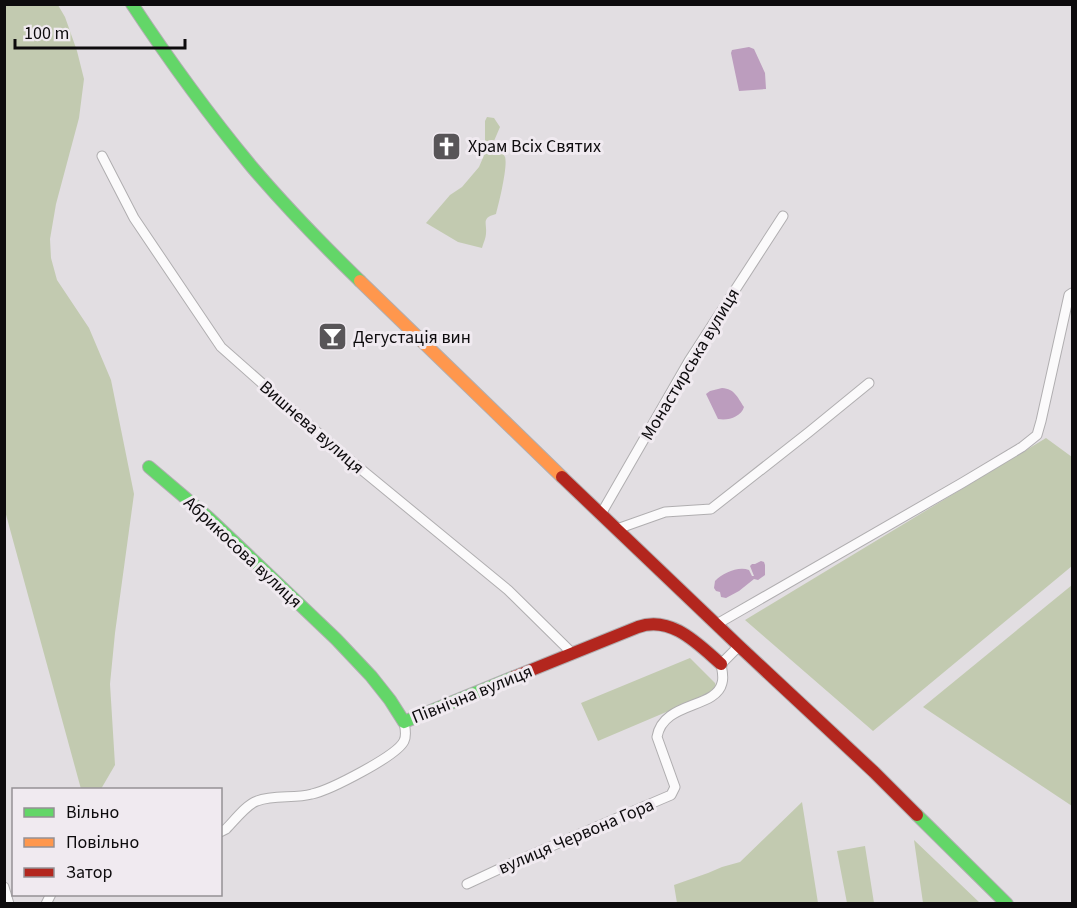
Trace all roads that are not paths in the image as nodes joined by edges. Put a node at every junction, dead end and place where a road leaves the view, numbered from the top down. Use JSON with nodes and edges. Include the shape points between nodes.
{"nodes":[{"id":1,"x":132,"y":4,"type":"edge"},
{"id":2,"x":102,"y":156,"type":"dead end"},
{"id":3,"x":783,"y":216,"type":"dead end"},
{"id":4,"x":1072,"y":293,"type":"edge"},
{"id":5,"x":869,"y":383,"type":"dead end"},
{"id":6,"x":148,"y":467,"type":"dead end"},
{"id":7,"x":601,"y":514,"type":"junction"},
{"id":8,"x":618,"y":529,"type":"junction"},
{"id":9,"x":717,"y":624,"type":"junction"},
{"id":10,"x":336,"y":639,"type":"joint"},
{"id":11,"x":739,"y":646,"type":"junction"},
{"id":12,"x":572,"y":653,"type":"junction"},
{"id":13,"x":721,"y":664,"type":"junction"},
{"id":14,"x":404,"y":722,"type":"junction"},
{"id":15,"x":222,"y":831,"type":"edge"},
{"id":16,"x":466,"y":884,"type":"dead end"},
{"id":17,"x":4,"y":887,"type":"edge"},
{"id":18,"x":9,"y":903,"type":"edge"},
{"id":19,"x":1007,"y":903,"type":"edge"}],
"edges":[{"from":1,"to":7,"type":"main road","via":[[253,168],[326,248]]},
{"from":2,"to":12,"type":"street","name":"Вишнева вулиця","via":[[134,218],[221,347],[334,447],[508,590]]},
{"from":3,"to":7,"type":"street","name":"Монастирська вулиця","via":[[701,341]]},
{"from":4,"to":9,"type":"street","via":[[1037,435],[962,483]]},
{"from":5,"to":8,"type":"street","via":[[711,509],[665,512]]},
{"from":6,"to":10,"type":"main road","name":"Абрикосова вулиця"},
{"from":7,"to":8,"type":"main road"},
{"from":8,"to":9,"type":"main road"},
{"from":9,"to":11,"type":"main road"},
{"from":10,"to":14,"type":"main road","name":"Північна вулиця","via":[[371,676]]},
{"from":11,"to":13,"type":"street"},
{"from":11,"to":19,"type":"main road"},
{"from":12,"to":13,"type":"main road","name":"Північна вулиця","via":[[645,625],[662,624],[691,638]]},
{"from":12,"to":14,"type":"main road","name":"Північна вулиця"},
{"from":13,"to":16,"type":"street","name":"вулиця Червона Гора","via":[[722,685],[718,691],[680,710],[658,729],[657,737],[675,787],[671,795]]},
{"from":14,"to":15,"type":"street","via":[[404,742],[349,780],[313,794],[254,801]]},
{"from":17,"to":18,"type":"street"}]}
